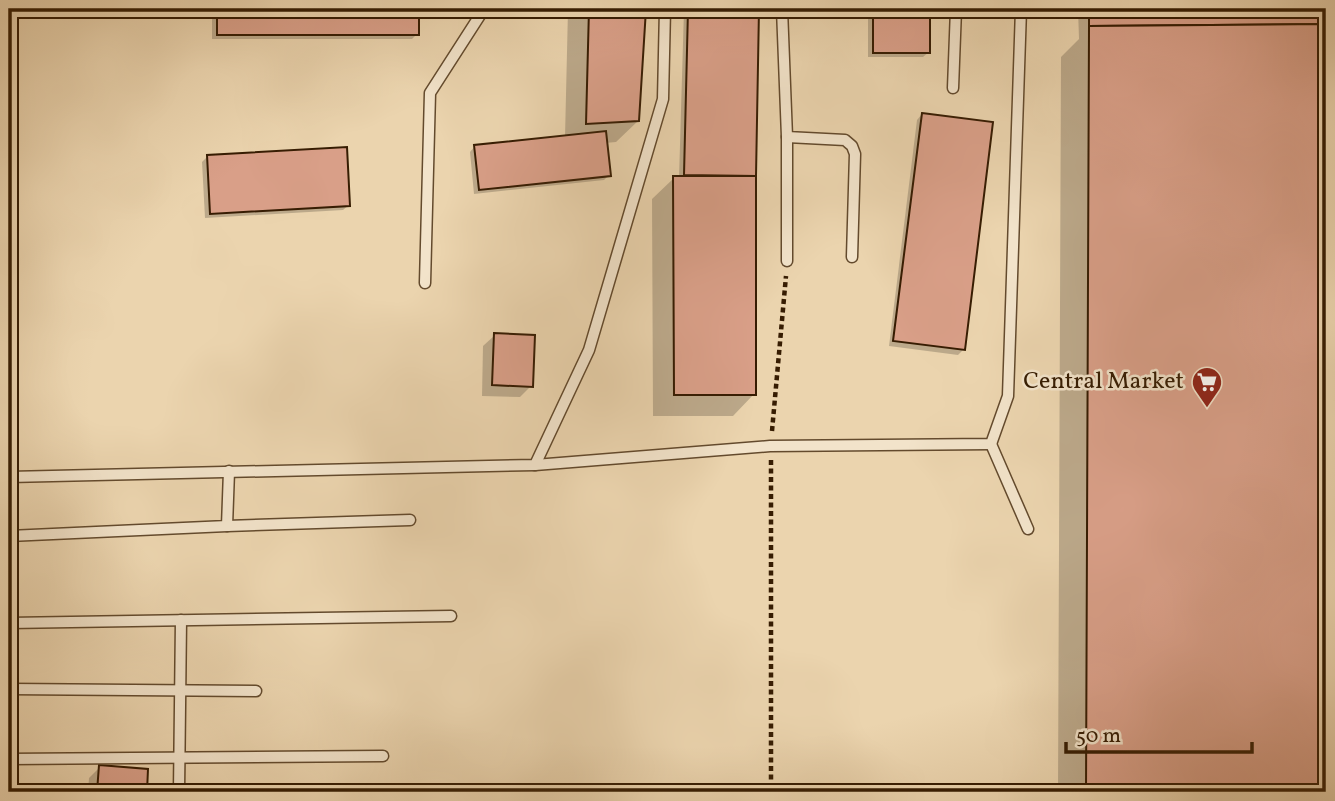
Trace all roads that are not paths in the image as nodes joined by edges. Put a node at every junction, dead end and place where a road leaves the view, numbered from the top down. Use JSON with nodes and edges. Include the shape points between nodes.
{"nodes":[{"id":1,"x":484,"y":9,"type":"edge"},
{"id":2,"x":665,"y":9,"type":"edge"},
{"id":3,"x":782,"y":9,"type":"edge"},
{"id":4,"x":956,"y":9,"type":"edge"},
{"id":5,"x":1021,"y":9,"type":"edge"},
{"id":6,"x":953,"y":88,"type":"dead end"},
{"id":7,"x":786,"y":137,"type":"junction"},
{"id":8,"x":852,"y":257,"type":"dead end"},
{"id":9,"x":787,"y":261,"type":"road end"},
{"id":10,"x":425,"y":283,"type":"dead end"},
{"id":11,"x":991,"y":444,"type":"junction"},
{"id":12,"x":535,"y":465,"type":"junction"},
{"id":13,"x":229,"y":471,"type":"junction"},
{"id":14,"x":9,"y":477,"type":"edge"},
{"id":15,"x":410,"y":520,"type":"dead end"},
{"id":16,"x":228,"y":526,"type":"junction"},
{"id":17,"x":1028,"y":529,"type":"dead end"},
{"id":18,"x":9,"y":536,"type":"edge"},
{"id":19,"x":452,"y":615,"type":"dead end"},
{"id":20,"x":181,"y":620,"type":"junction"},
{"id":21,"x":9,"y":623,"type":"edge"},
{"id":22,"x":9,"y":689,"type":"edge"},
{"id":23,"x":182,"y":691,"type":"junction"},
{"id":24,"x":257,"y":691,"type":"dead end"},
{"id":25,"x":383,"y":756,"type":"dead end"},
{"id":26,"x":180,"y":758,"type":"junction"},
{"id":27,"x":9,"y":759,"type":"edge"},
{"id":28,"x":179,"y":792,"type":"edge"}],
"edges":[{"from":1,"to":10,"type":"lane","via":[[430,93]]},
{"from":2,"to":12,"type":"lane","via":[[663,99],[589,349]]},
{"from":3,"to":7,"type":"lane"},
{"from":4,"to":6,"type":"lane"},
{"from":5,"to":11,"type":"lane","via":[[1008,396]]},
{"from":7,"to":8,"type":"lane","via":[[845,140],[852,146]]},
{"from":7,"to":9,"type":"lane"},
{"from":11,"to":12,"type":"lane","via":[[770,446]]},
{"from":11,"to":17,"type":"lane"},
{"from":12,"to":13,"type":"lane"},
{"from":13,"to":14,"type":"lane"},
{"from":13,"to":16,"type":"lane"},
{"from":15,"to":16,"type":"lane"},
{"from":16,"to":18,"type":"lane"},
{"from":19,"to":20,"type":"lane"},
{"from":20,"to":21,"type":"lane"},
{"from":20,"to":23,"type":"lane"},
{"from":22,"to":23,"type":"lane"},
{"from":23,"to":24,"type":"lane"},
{"from":23,"to":26,"type":"lane"},
{"from":25,"to":26,"type":"lane"},
{"from":26,"to":27,"type":"lane"},
{"from":26,"to":28,"type":"lane"}]}
